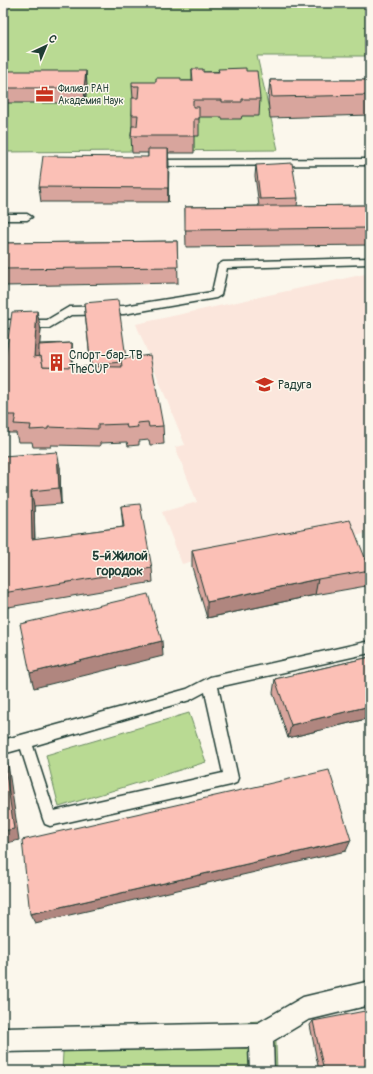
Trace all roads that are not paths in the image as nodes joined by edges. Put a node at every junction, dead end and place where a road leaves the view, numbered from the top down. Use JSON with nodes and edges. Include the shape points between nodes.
{"nodes":[{"id":1,"x":370,"y":162,"type":"edge"},
{"id":2,"x":143,"y":163,"type":"edge"},
{"id":3,"x":3,"y":217,"type":"edge"},
{"id":4,"x":27,"y":217,"type":"dead end"},
{"id":5,"x":370,"y":261,"type":"edge"},
{"id":6,"x":3,"y":324,"type":"edge"},
{"id":7,"x":370,"y":647,"type":"edge"},
{"id":8,"x":210,"y":684,"type":"junction"},
{"id":9,"x":25,"y":742,"type":"junction"},
{"id":10,"x":3,"y":747,"type":"edge"},
{"id":11,"x":370,"y":993,"type":"edge"},
{"id":12,"x":261,"y":1035,"type":"junction"},
{"id":13,"x":3,"y":1040,"type":"edge"},
{"id":14,"x":262,"y":1071,"type":"edge"}],
"edges":[{"from":1,"to":2,"type":"lane"},
{"from":3,"to":4,"type":"lane"},
{"from":5,"to":6,"type":"lane","via":[[223,265],[216,295],[124,310],[69,311],[49,324]]},
{"from":7,"to":8,"type":"lane"},
{"from":8,"to":9,"type":"lane","via":[[190,694]]},
{"from":8,"to":9,"type":"lane","via":[[231,778],[50,819]]},
{"from":9,"to":10,"type":"lane"},
{"from":11,"to":12,"type":"street","via":[[303,1009]]},
{"from":12,"to":13,"type":"street"},
{"from":12,"to":14,"type":"street"}]}
